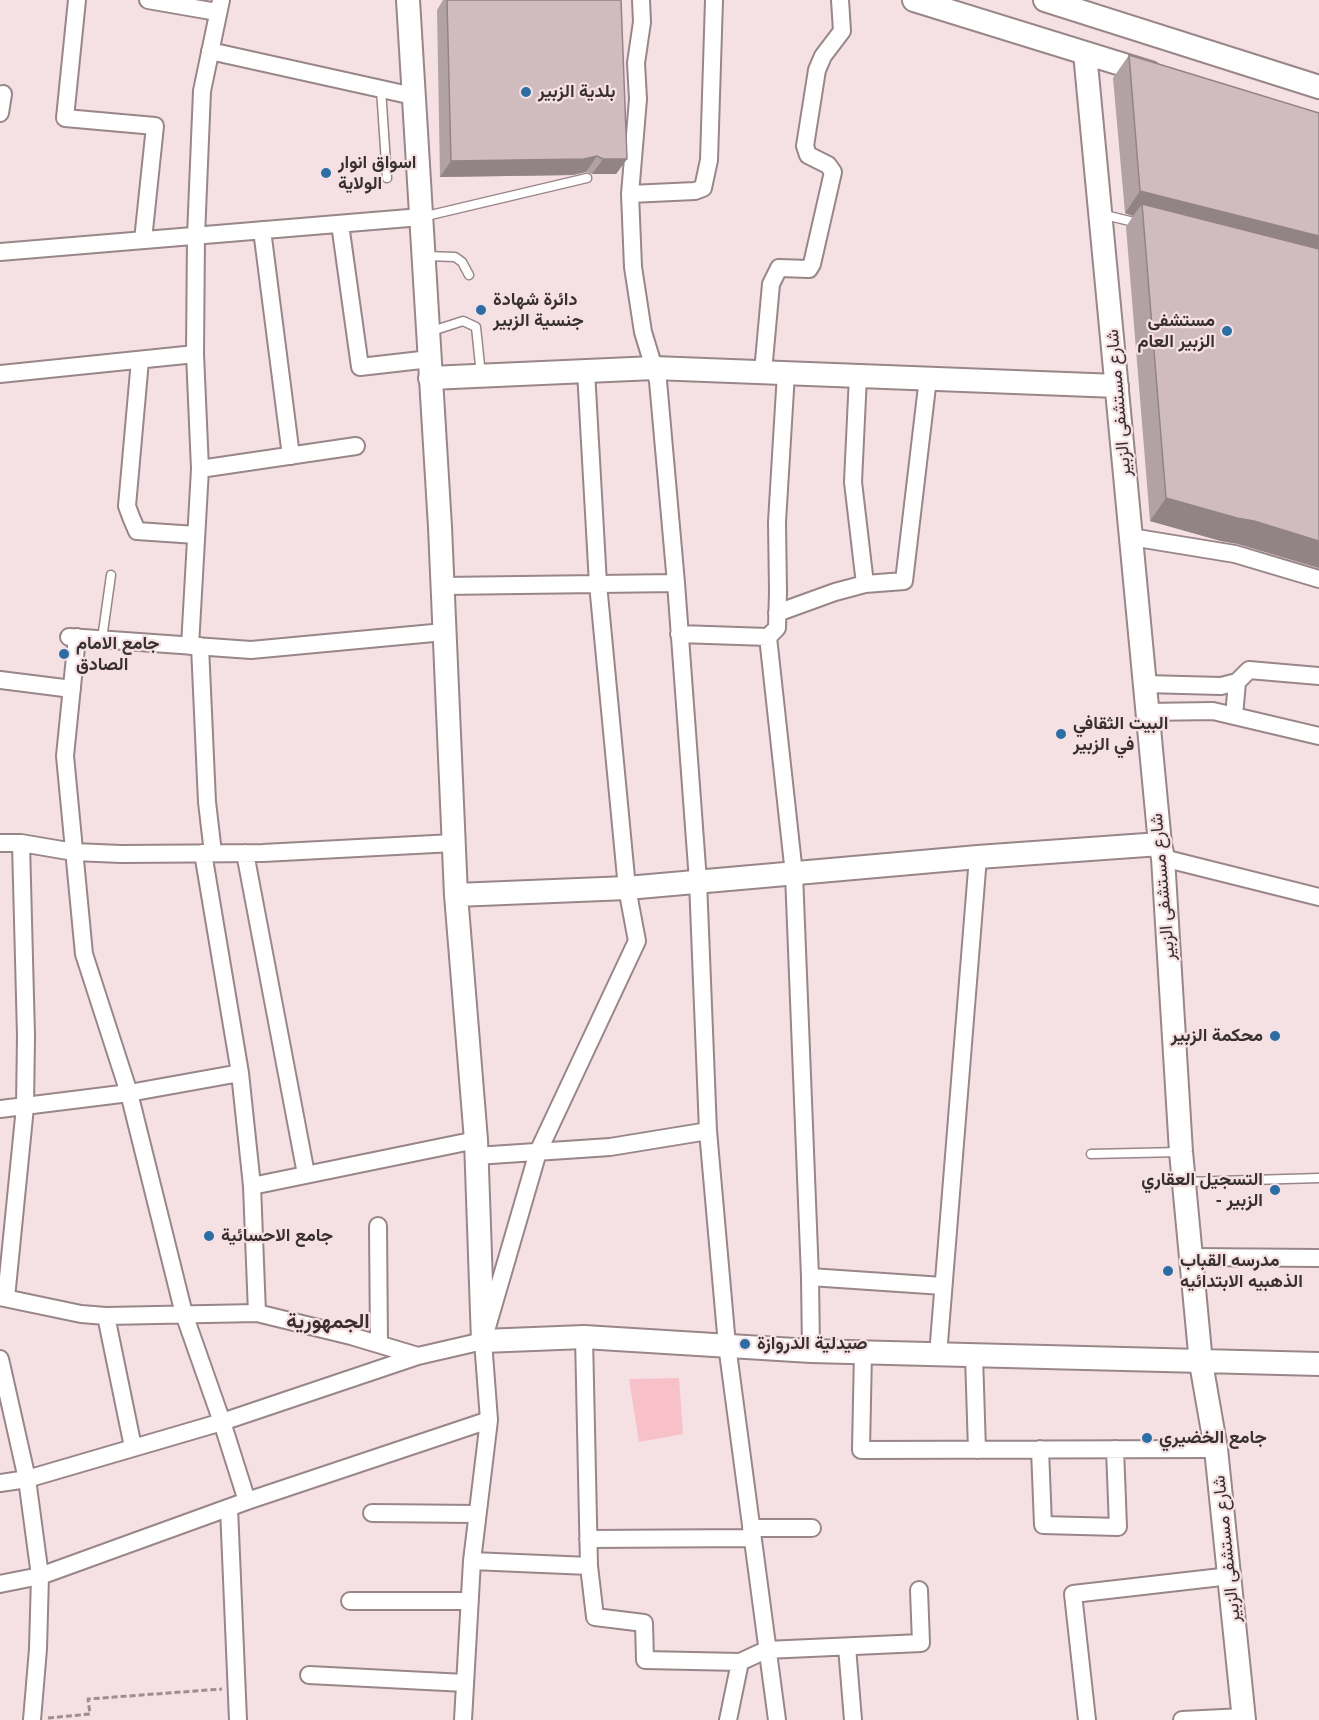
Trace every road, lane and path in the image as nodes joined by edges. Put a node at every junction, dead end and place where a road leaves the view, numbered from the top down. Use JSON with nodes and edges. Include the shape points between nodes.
{"nodes":[{"id":1,"x":77,"y":0,"type":"edge"},
{"id":2,"x":148,"y":0,"type":"edge"},
{"id":3,"x":408,"y":0,"type":"edge"},
{"id":4,"x":640,"y":0,"type":"edge"},
{"id":5,"x":714,"y":0,"type":"edge"},
{"id":6,"x":840,"y":0,"type":"edge"},
{"id":7,"x":914,"y":0,"type":"edge"},
{"id":8,"x":1056,"y":2,"type":"edge"},
{"id":9,"x":219,"y":6,"type":"edge"},
{"id":10,"x":210,"y":51,"type":"junction"},
{"id":11,"x":1085,"y":53,"type":"junction"},
{"id":12,"x":1174,"y":80,"type":"edge"},
{"id":13,"x":1319,"y":87,"type":"edge"},
{"id":14,"x":381,"y":89,"type":"junction"},
{"id":15,"x":3,"y":94,"type":"dead end"},
{"id":16,"x":413,"y":96,"type":"junction"},
{"id":17,"x":0,"y":113,"type":"edge"},
{"id":18,"x":387,"y":178,"type":"dead end"},
{"id":19,"x":587,"y":178,"type":"dead end"},
{"id":20,"x":630,"y":194,"type":"junction"},
{"id":21,"x":1101,"y":214,"type":"junction"},
{"id":22,"x":421,"y":217,"type":"junction"},
{"id":23,"x":340,"y":224,"type":"junction"},
{"id":24,"x":1147,"y":225,"type":"edge"},
{"id":25,"x":262,"y":230,"type":"junction"},
{"id":26,"x":196,"y":236,"type":"junction"},
{"id":27,"x":143,"y":240,"type":"junction"},
{"id":28,"x":0,"y":252,"type":"edge"},
{"id":29,"x":423,"y":256,"type":"junction"},
{"id":30,"x":470,"y":275,"type":"dead end"},
{"id":31,"x":428,"y":332,"type":"junction"},
{"id":32,"x":195,"y":354,"type":"junction"},
{"id":33,"x":140,"y":360,"type":"junction"},
{"id":34,"x":430,"y":368,"type":"junction"},
{"id":35,"x":654,"y":368,"type":"junction"},
{"id":36,"x":586,"y":371,"type":"junction"},
{"id":37,"x":763,"y":372,"type":"junction"},
{"id":38,"x":786,"y":373,"type":"junction"},
{"id":39,"x":0,"y":374,"type":"edge"},
{"id":40,"x":481,"y":375,"type":"junction"},
{"id":41,"x":858,"y":376,"type":"junction"},
{"id":42,"x":928,"y":378,"type":"junction"},
{"id":43,"x":1117,"y":386,"type":"junction"},
{"id":44,"x":356,"y":446,"type":"dead end"},
{"id":45,"x":291,"y":456,"type":"junction"},
{"id":46,"x":200,"y":469,"type":"junction"},
{"id":47,"x":196,"y":535,"type":"junction"},
{"id":48,"x":1131,"y":537,"type":"junction"},
{"id":49,"x":111,"y":575,"type":"dead end"},
{"id":50,"x":1319,"y":579,"type":"edge"},
{"id":51,"x":676,"y":583,"type":"junction"},
{"id":52,"x":598,"y":584,"type":"junction"},
{"id":53,"x":865,"y":584,"type":"junction"},
{"id":54,"x":442,"y":586,"type":"junction"},
{"id":55,"x":777,"y":613,"type":"junction"},
{"id":56,"x":444,"y":633,"type":"junction"},
{"id":57,"x":679,"y":634,"type":"junction"},
{"id":58,"x":768,"y":637,"type":"junction"},
{"id":59,"x":102,"y":639,"type":"junction"},
{"id":60,"x":195,"y":646,"type":"junction"},
{"id":61,"x":1319,"y":676,"type":"edge"},
{"id":62,"x":0,"y":680,"type":"edge"},
{"id":63,"x":1237,"y":682,"type":"junction"},
{"id":64,"x":1145,"y":684,"type":"junction"},
{"id":65,"x":72,"y":689,"type":"junction"},
{"id":66,"x":1147,"y":712,"type":"junction"},
{"id":67,"x":1234,"y":716,"type":"junction"},
{"id":68,"x":1319,"y":736,"type":"edge"},
{"id":69,"x":0,"y":843,"type":"edge"},
{"id":70,"x":21,"y":843,"type":"junction"},
{"id":71,"x":453,"y":843,"type":"junction"},
{"id":72,"x":1162,"y":851,"type":"junction"},
{"id":73,"x":74,"y":852,"type":"junction"},
{"id":74,"x":208,"y":853,"type":"junction"},
{"id":75,"x":245,"y":853,"type":"junction"},
{"id":76,"x":978,"y":857,"type":"junction"},
{"id":77,"x":794,"y":874,"type":"junction"},
{"id":78,"x":698,"y":881,"type":"junction"},
{"id":79,"x":627,"y":888,"type":"junction"},
{"id":80,"x":456,"y":895,"type":"junction"},
{"id":81,"x":1319,"y":897,"type":"edge"},
{"id":82,"x":240,"y":1073,"type":"junction"},
{"id":83,"x":129,"y":1093,"type":"junction"},
{"id":84,"x":25,"y":1107,"type":"junction"},
{"id":85,"x":0,"y":1109,"type":"edge"},
{"id":86,"x":708,"y":1131,"type":"junction"},
{"id":87,"x":476,"y":1148,"type":"junction"},
{"id":88,"x":538,"y":1152,"type":"junction"},
{"id":89,"x":1181,"y":1152,"type":"junction"},
{"id":90,"x":1090,"y":1154,"type":"dead end"},
{"id":91,"x":306,"y":1174,"type":"junction"},
{"id":92,"x":1319,"y":1178,"type":"edge"},
{"id":93,"x":1185,"y":1182,"type":"junction"},
{"id":94,"x":252,"y":1186,"type":"junction"},
{"id":95,"x":378,"y":1226,"type":"dead end"},
{"id":96,"x":1191,"y":1257,"type":"junction"},
{"id":97,"x":1319,"y":1258,"type":"edge"},
{"id":98,"x":810,"y":1277,"type":"junction"},
{"id":99,"x":943,"y":1286,"type":"junction"},
{"id":100,"x":3,"y":1298,"type":"edge"},
{"id":101,"x":257,"y":1312,"type":"junction"},
{"id":102,"x":184,"y":1314,"type":"junction"},
{"id":103,"x":106,"y":1316,"type":"junction"},
{"id":104,"x":584,"y":1337,"type":"junction"},
{"id":105,"x":483,"y":1341,"type":"junction"},
{"id":106,"x":379,"y":1344,"type":"junction"},
{"id":107,"x":727,"y":1345,"type":"junction"},
{"id":108,"x":811,"y":1351,"type":"junction"},
{"id":109,"x":863,"y":1352,"type":"junction"},
{"id":110,"x":938,"y":1355,"type":"junction"},
{"id":111,"x":418,"y":1356,"type":"junction"},
{"id":112,"x":974,"y":1356,"type":"junction"},
{"id":113,"x":0,"y":1359,"type":"edge"},
{"id":114,"x":1201,"y":1363,"type":"junction"},
{"id":115,"x":1319,"y":1364,"type":"edge"},
{"id":116,"x":489,"y":1420,"type":"junction"},
{"id":117,"x":222,"y":1422,"type":"junction"},
{"id":118,"x":133,"y":1447,"type":"junction"},
{"id":119,"x":1040,"y":1449,"type":"junction"},
{"id":120,"x":1115,"y":1449,"type":"junction"},
{"id":121,"x":1216,"y":1449,"type":"junction"},
{"id":122,"x":977,"y":1450,"type":"junction"},
{"id":123,"x":27,"y":1479,"type":"junction"},
{"id":124,"x":0,"y":1483,"type":"edge"},
{"id":125,"x":247,"y":1502,"type":"junction"},
{"id":126,"x":229,"y":1508,"type":"junction"},
{"id":127,"x":372,"y":1513,"type":"dead end"},
{"id":128,"x":477,"y":1514,"type":"junction"},
{"id":129,"x":812,"y":1528,"type":"dead end"},
{"id":130,"x":751,"y":1533,"type":"junction"},
{"id":131,"x":588,"y":1539,"type":"junction"},
{"id":132,"x":472,"y":1561,"type":"junction"},
{"id":133,"x":589,"y":1566,"type":"junction"},
{"id":134,"x":40,"y":1576,"type":"junction"},
{"id":135,"x":1230,"y":1576,"type":"junction"},
{"id":136,"x":0,"y":1584,"type":"edge"},
{"id":137,"x":919,"y":1590,"type":"dead end"},
{"id":138,"x":350,"y":1601,"type":"dead end"},
{"id":139,"x":470,"y":1601,"type":"junction"},
{"id":140,"x":848,"y":1647,"type":"junction"},
{"id":141,"x":766,"y":1650,"type":"junction"},
{"id":142,"x":740,"y":1662,"type":"junction"},
{"id":143,"x":309,"y":1675,"type":"dead end"},
{"id":144,"x":465,"y":1683,"type":"junction"},
{"id":145,"x":236,"y":1688,"type":"junction"},
{"id":146,"x":1244,"y":1719,"type":"edge"},
{"id":147,"x":32,"y":1720,"type":"edge"},
{"id":148,"x":238,"y":1720,"type":"edge"},
{"id":149,"x":463,"y":1720,"type":"edge"},
{"id":150,"x":728,"y":1720,"type":"edge"},
{"id":151,"x":777,"y":1720,"type":"edge"},
{"id":152,"x":853,"y":1720,"type":"edge"},
{"id":153,"x":1087,"y":1720,"type":"edge"},
{"id":154,"x":1182,"y":1720,"type":"edge"}],
"edges":[{"from":1,"to":27,"type":"street","via":[[65,118],[155,126]]},
{"from":2,"to":9,"type":"street"},
{"from":3,"to":16,"type":"street"},
{"from":4,"to":20,"type":"street","via":[[642,22],[636,63],[638,99]]},
{"from":5,"to":20,"type":"street","via":[[709,160],[703,188]]},
{"from":6,"to":37,"type":"street","via":[[842,31],[817,70],[805,146],[808,154],[833,172],[812,264],[809,269],[779,268],[771,284]]},
{"from":7,"to":11,"type":"street"},
{"from":8,"to":13,"type":"street"},
{"from":9,"to":10,"type":"street"},
{"from":10,"to":14,"type":"street"},
{"from":10,"to":26,"type":"street","via":[[202,91]]},
{"from":11,"to":12,"type":"street"},
{"from":11,"to":21,"type":"street","name":"شارع مستشفى الزبير"},
{"from":14,"to":16,"type":"street"},
{"from":14,"to":18,"type":"lane"},
{"from":15,"to":17,"type":"street"},
{"from":16,"to":22,"type":"street"},
{"from":19,"to":22,"type":"lane"},
{"from":20,"to":35,"type":"street","via":[[633,267],[643,332]]},
{"from":21,"to":24,"type":"lane"},
{"from":21,"to":43,"type":"street","name":"شارع مستشفى الزبير"},
{"from":22,"to":23,"type":"street"},
{"from":22,"to":29,"type":"street"},
{"from":23,"to":25,"type":"street"},
{"from":23,"to":34,"type":"street","via":[[360,367]]},
{"from":25,"to":26,"type":"street"},
{"from":25,"to":45,"type":"street"},
{"from":26,"to":27,"type":"street"},
{"from":26,"to":32,"type":"street"},
{"from":27,"to":28,"type":"street"},
{"from":29,"to":30,"type":"lane","via":[[455,257]]},
{"from":29,"to":31,"type":"street"},
{"from":31,"to":34,"type":"street"},
{"from":31,"to":40,"type":"lane","via":[[463,321],[476,327]]},
{"from":32,"to":33,"type":"street"},
{"from":32,"to":46,"type":"street"},
{"from":33,"to":39,"type":"street"},
{"from":33,"to":47,"type":"street","via":[[127,506],[137,531]]},
{"from":34,"to":40,"type":"street"},
{"from":34,"to":54,"type":"street"},
{"from":35,"to":36,"type":"street"},
{"from":35,"to":37,"type":"street"},
{"from":35,"to":51,"type":"street"},
{"from":36,"to":40,"type":"street"},
{"from":36,"to":52,"type":"street"},
{"from":37,"to":38,"type":"street"},
{"from":38,"to":41,"type":"street"},
{"from":38,"to":55,"type":"street","via":[[777,522]]},
{"from":41,"to":42,"type":"street"},
{"from":41,"to":53,"type":"street","via":[[853,482]]},
{"from":42,"to":43,"type":"street"},
{"from":42,"to":53,"type":"street","via":[[904,581]]},
{"from":43,"to":48,"type":"street","name":"شارع مستشفى الزبير"},
{"from":44,"to":45,"type":"street"},
{"from":45,"to":46,"type":"street"},
{"from":46,"to":47,"type":"street"},
{"from":47,"to":60,"type":"street"},
{"from":48,"to":50,"type":"street","via":[[1235,554]]},
{"from":48,"to":64,"type":"street","name":"شارع مستشفى الزبير"},
{"from":49,"to":59,"type":"lane"},
{"from":51,"to":52,"type":"street"},
{"from":51,"to":57,"type":"street"},
{"from":52,"to":54,"type":"street"},
{"from":52,"to":79,"type":"street"},
{"from":53,"to":55,"type":"street"},
{"from":54,"to":56,"type":"street"},
{"from":55,"to":58,"type":"street","via":[[777,628]]},
{"from":56,"to":60,"type":"street","via":[[251,650]]},
{"from":56,"to":71,"type":"street"},
{"from":57,"to":58,"type":"street"},
{"from":57,"to":78,"type":"street"},
{"from":58,"to":77,"type":"street"},
{"from":59,"to":60,"type":"street"},
{"from":59,"to":65,"type":"street","via":[[73,637]]},
{"from":60,"to":74,"type":"street"},
{"from":61,"to":63,"type":"street","via":[[1249,670]]},
{"from":62,"to":65,"type":"street"},
{"from":63,"to":64,"type":"street","via":[[1221,686]]},
{"from":63,"to":67,"type":"street"},
{"from":64,"to":66,"type":"street","name":"شارع مستشفى الزبير"},
{"from":65,"to":73,"type":"street","via":[[66,756]]},
{"from":66,"to":67,"type":"street","via":[[1213,711]]},
{"from":66,"to":72,"type":"street","name":"شارع مستشفى الزبير"},
{"from":67,"to":68,"type":"street"},
{"from":69,"to":70,"type":"street"},
{"from":70,"to":73,"type":"street"},
{"from":70,"to":84,"type":"street"},
{"from":71,"to":75,"type":"street"},
{"from":71,"to":80,"type":"street"},
{"from":72,"to":76,"type":"street"},
{"from":72,"to":81,"type":"street"},
{"from":72,"to":89,"type":"street","name":"شارع مستشفى الزبير"},
{"from":73,"to":74,"type":"street"},
{"from":73,"to":83,"type":"street","via":[[84,954]]},
{"from":74,"to":75,"type":"street"},
{"from":74,"to":82,"type":"street"},
{"from":75,"to":91,"type":"street"},
{"from":76,"to":77,"type":"street"},
{"from":76,"to":99,"type":"street"},
{"from":77,"to":78,"type":"street"},
{"from":77,"to":98,"type":"street"},
{"from":78,"to":79,"type":"street"},
{"from":78,"to":86,"type":"street"},
{"from":79,"to":80,"type":"street"},
{"from":79,"to":88,"type":"street","via":[[637,941]]},
{"from":80,"to":87,"type":"street"},
{"from":82,"to":83,"type":"street"},
{"from":82,"to":94,"type":"street"},
{"from":83,"to":84,"type":"street"},
{"from":83,"to":102,"type":"street"},
{"from":84,"to":85,"type":"street"},
{"from":84,"to":100,"type":"street"},
{"from":86,"to":88,"type":"street","via":[[610,1147]]},
{"from":86,"to":107,"type":"street"},
{"from":87,"to":88,"type":"street"},
{"from":87,"to":91,"type":"street"},
{"from":87,"to":105,"type":"street"},
{"from":88,"to":105,"type":"street"},
{"from":89,"to":90,"type":"lane"},
{"from":89,"to":93,"type":"street","name":"شارع مستشفى الزبير"},
{"from":91,"to":94,"type":"street"},
{"from":92,"to":93,"type":"lane"},
{"from":93,"to":96,"type":"street","name":"شارع مستشفى الزبير"},
{"from":94,"to":101,"type":"street"},
{"from":95,"to":106,"type":"street"},
{"from":96,"to":97,"type":"street"},
{"from":96,"to":114,"type":"street","name":"شارع مستشفى الزبير"},
{"from":98,"to":99,"type":"street"},
{"from":98,"to":108,"type":"street"},
{"from":99,"to":110,"type":"street"},
{"from":100,"to":103,"type":"street"},
{"from":101,"to":102,"type":"street"},
{"from":101,"to":106,"type":"street"},
{"from":102,"to":103,"type":"street"},
{"from":102,"to":117,"type":"street"},
{"from":103,"to":118,"type":"street"},
{"from":104,"to":105,"type":"street"},
{"from":104,"to":107,"type":"street"},
{"from":104,"to":131,"type":"street"},
{"from":105,"to":111,"type":"street"},
{"from":105,"to":116,"type":"street"},
{"from":106,"to":111,"type":"street"},
{"from":107,"to":108,"type":"street"},
{"from":107,"to":130,"type":"street"},
{"from":108,"to":109,"type":"street"},
{"from":109,"to":110,"type":"street"},
{"from":109,"to":122,"type":"street","via":[[861,1450]]},
{"from":110,"to":112,"type":"street"},
{"from":111,"to":117,"type":"street"},
{"from":112,"to":114,"type":"street"},
{"from":112,"to":122,"type":"street"},
{"from":113,"to":123,"type":"street"},
{"from":114,"to":115,"type":"street"},
{"from":114,"to":121,"type":"street","name":"شارع مستشفى الزبير"},
{"from":116,"to":125,"type":"street"},
{"from":116,"to":128,"type":"street"},
{"from":117,"to":118,"type":"street"},
{"from":117,"to":125,"type":"street"},
{"from":118,"to":123,"type":"street"},
{"from":119,"to":120,"type":"street"},
{"from":119,"to":120,"type":"street","via":[[1043,1525],[1118,1527]]},
{"from":119,"to":122,"type":"street"},
{"from":120,"to":121,"type":"street"},
{"from":121,"to":135,"type":"street","name":"شارع مستشفى الزبير"},
{"from":123,"to":124,"type":"street"},
{"from":123,"to":134,"type":"street"},
{"from":125,"to":126,"type":"street"},
{"from":126,"to":134,"type":"street"},
{"from":126,"to":145,"type":"street"},
{"from":127,"to":128,"type":"street"},
{"from":128,"to":132,"type":"street"},
{"from":129,"to":130,"type":"street"},
{"from":130,"to":131,"type":"street"},
{"from":130,"to":141,"type":"street"},
{"from":131,"to":133,"type":"street"},
{"from":132,"to":133,"type":"street"},
{"from":132,"to":139,"type":"street"},
{"from":133,"to":142,"type":"street","via":[[595,1617],[644,1623],[645,1660]]},
{"from":134,"to":136,"type":"street"},
{"from":134,"to":147,"type":"street"},
{"from":135,"to":146,"type":"street","name":"شارع مستشفى الزبير"},
{"from":135,"to":153,"type":"street","via":[[1073,1594]]},
{"from":137,"to":140,"type":"street","via":[[921,1643]]},
{"from":138,"to":139,"type":"street"},
{"from":139,"to":144,"type":"street"},
{"from":140,"to":141,"type":"street"},
{"from":140,"to":152,"type":"street"},
{"from":141,"to":142,"type":"street"},
{"from":141,"to":151,"type":"street"},
{"from":142,"to":150,"type":"street"},
{"from":143,"to":144,"type":"street"},
{"from":144,"to":149,"type":"street"},
{"from":145,"to":147,"type":"path","via":[[88,1699],[90,1714]]},
{"from":145,"to":148,"type":"street"},
{"from":146,"to":154,"type":"street"}]}
